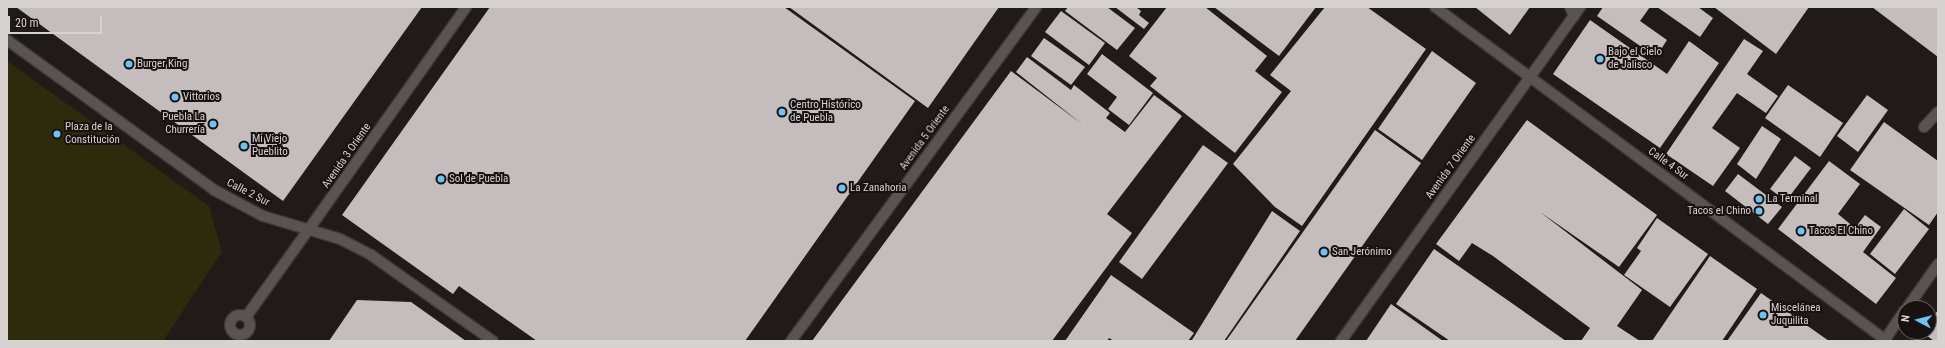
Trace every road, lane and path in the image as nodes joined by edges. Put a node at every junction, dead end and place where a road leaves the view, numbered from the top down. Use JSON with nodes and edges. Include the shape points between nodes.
{"nodes":[{"id":1,"x":466,"y":7,"type":"edge"},
{"id":2,"x":1036,"y":7,"type":"edge"},
{"id":3,"x":1435,"y":7,"type":"edge"},
{"id":4,"x":1580,"y":7,"type":"edge"},
{"id":5,"x":1572,"y":11,"type":"edge"},
{"id":6,"x":7,"y":40,"type":"edge"},
{"id":7,"x":1530,"y":77,"type":"junction"},
{"id":8,"x":1938,"y":112,"type":"edge"},
{"id":9,"x":1924,"y":127,"type":"dead end"},
{"id":10,"x":309,"y":229,"type":"junction"},
{"id":11,"x":1938,"y":264,"type":"edge"},
{"id":12,"x":1912,"y":300,"type":"edge"},
{"id":13,"x":1897,"y":322,"type":"edge"},
{"id":14,"x":232,"y":337,"type":"edge"},
{"id":15,"x":1885,"y":340,"type":"edge"},
{"id":16,"x":493,"y":341,"type":"edge"},
{"id":17,"x":791,"y":341,"type":"edge"},
{"id":18,"x":1341,"y":341,"type":"edge"}],
"edges":[{"from":1,"to":10,"type":"street","name":"Avenida 3 Oriente"},
{"from":2,"to":17,"type":"street","name":"Avenida 5 Oriente"},
{"from":3,"to":7,"type":"street","name":"Calle 4 Sur"},
{"from":4,"to":5,"type":"street","name":"Avenida 7 Oriente"},
{"from":5,"to":7,"type":"street","name":"Avenida 7 Oriente"},
{"from":6,"to":10,"type":"street","name":"Calle 2 Sur","via":[[214,190],[263,216]]},
{"from":7,"to":15,"type":"street","name":"Calle 4 Sur"},
{"from":7,"to":18,"type":"street","name":"Avenida 7 Oriente"},
{"from":8,"to":9,"type":"street"},
{"from":10,"to":14,"type":"street","name":"Avenida 3 Oriente","via":[[246,317],[238,315],[233,318],[230,326]]},
{"from":10,"to":16,"type":"street","name":"Calle 2 Sur","via":[[340,238],[371,255]]},
{"from":11,"to":12,"type":"street"},
{"from":13,"to":15,"type":"street"}]}
